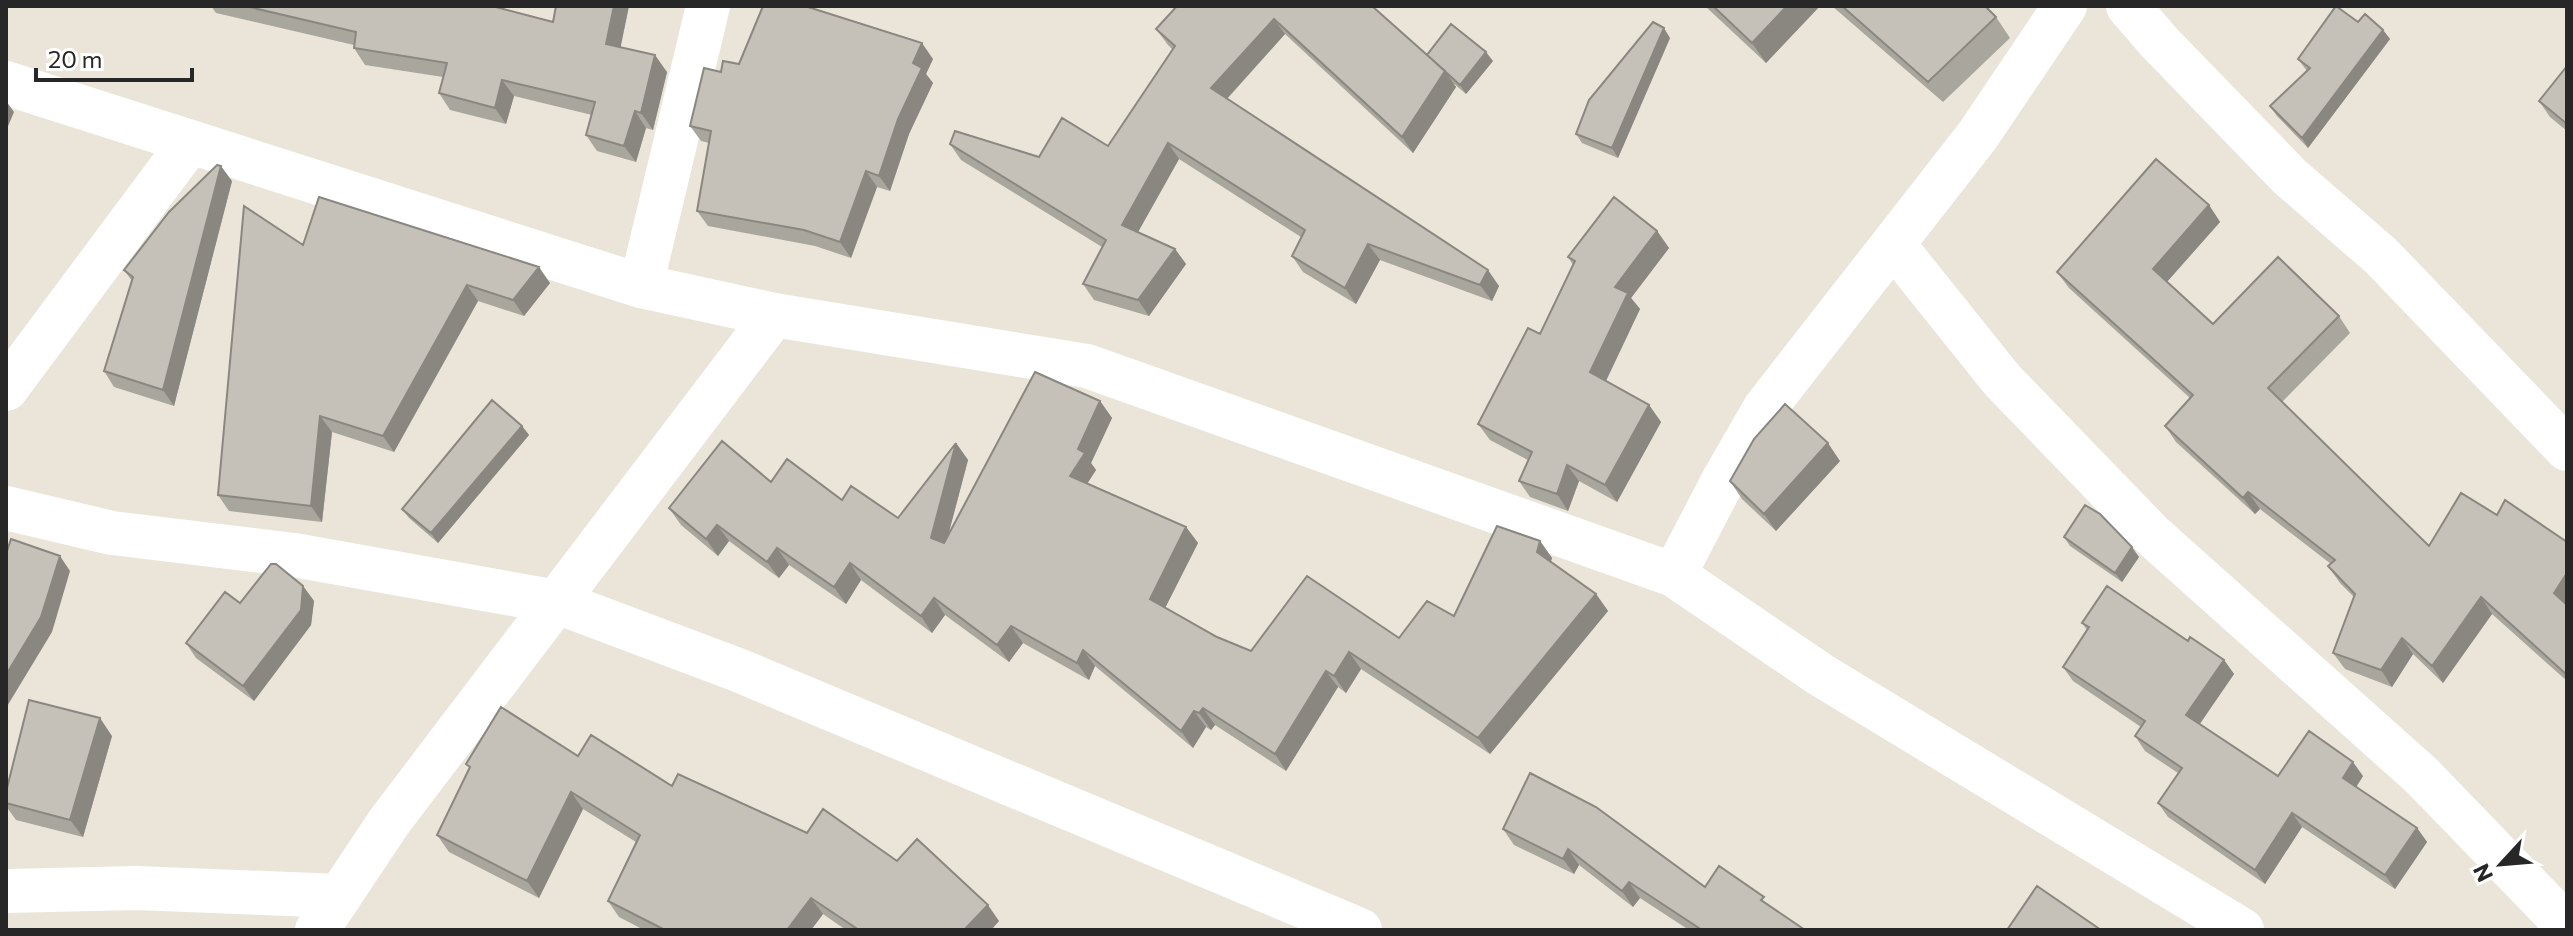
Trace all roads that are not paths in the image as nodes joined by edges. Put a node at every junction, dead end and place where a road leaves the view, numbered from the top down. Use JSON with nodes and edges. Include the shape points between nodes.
{"nodes":[{"id":1,"x":708,"y":6,"type":"edge"},
{"id":2,"x":2065,"y":6,"type":"edge"},
{"id":3,"x":2128,"y":6,"type":"edge"},
{"id":4,"x":6,"y":83,"type":"edge"},
{"id":5,"x":190,"y":142,"type":"junction"},
{"id":6,"x":1893,"y":244,"type":"junction"},
{"id":7,"x":641,"y":286,"type":"junction"},
{"id":8,"x":774,"y":315,"type":"junction"},
{"id":9,"x":6,"y":389,"type":"edge"},
{"id":10,"x":2567,"y":449,"type":"edge"},
{"id":11,"x":6,"y":508,"type":"edge"},
{"id":12,"x":1674,"y":575,"type":"junction"},
{"id":13,"x":557,"y":602,"type":"junction"},
{"id":14,"x":6,"y":891,"type":"edge"},
{"id":15,"x":328,"y":913,"type":"edge"},
{"id":16,"x":2567,"y":926,"type":"edge"},
{"id":17,"x":1360,"y":930,"type":"edge"},
{"id":18,"x":2242,"y":930,"type":"edge"}],
"edges":[{"from":1,"to":7,"type":"street"},
{"from":2,"to":6,"type":"street","via":[[1978,135]]},
{"from":3,"to":10,"type":"street","via":[[2289,176],[2381,256]]},
{"from":4,"to":5,"type":"street"},
{"from":5,"to":7,"type":"street"},
{"from":5,"to":9,"type":"street"},
{"from":6,"to":12,"type":"street","via":[[1765,408]]},
{"from":6,"to":16,"type":"street","via":[[2002,380],[2152,535],[2422,776]]},
{"from":7,"to":8,"type":"street"},
{"from":8,"to":12,"type":"street","via":[[1087,366]]},
{"from":8,"to":13,"type":"street"},
{"from":11,"to":13,"type":"street","via":[[112,533],[294,555]]},
{"from":12,"to":18,"type":"street","via":[[1821,675]]},
{"from":13,"to":15,"type":"street","via":[[389,822]]},
{"from":13,"to":17,"type":"street","via":[[738,670]]},
{"from":14,"to":15,"type":"street","via":[[136,888]]}]}
